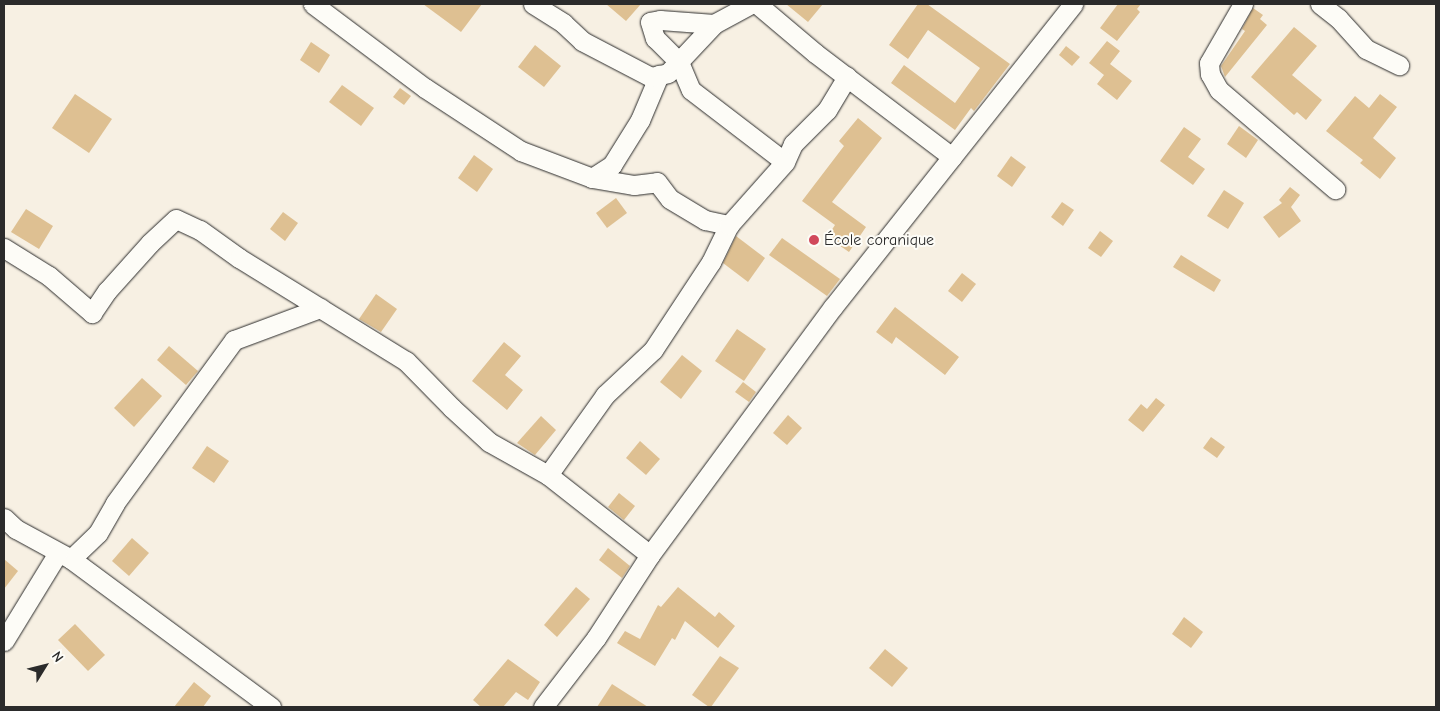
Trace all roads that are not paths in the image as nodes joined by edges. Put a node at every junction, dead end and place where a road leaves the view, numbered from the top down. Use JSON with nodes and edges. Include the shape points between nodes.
{"nodes":[{"id":1,"x":313,"y":4,"type":"edge"},
{"id":2,"x":533,"y":4,"type":"edge"},
{"id":3,"x":751,"y":4,"type":"edge"},
{"id":4,"x":757,"y":4,"type":"edge"},
{"id":5,"x":1073,"y":4,"type":"edge"},
{"id":6,"x":1243,"y":4,"type":"edge"},
{"id":7,"x":1320,"y":4,"type":"edge"},
{"id":8,"x":714,"y":24,"type":"junction"},
{"id":9,"x":680,"y":62,"type":"junction"},
{"id":10,"x":1399,"y":65,"type":"dead end"},
{"id":11,"x":659,"y":76,"type":"junction"},
{"id":12,"x":847,"y":77,"type":"junction"},
{"id":13,"x":952,"y":157,"type":"junction"},
{"id":14,"x":785,"y":162,"type":"junction"},
{"id":15,"x":592,"y":178,"type":"junction"},
{"id":16,"x":1335,"y":189,"type":"dead end"},
{"id":17,"x":729,"y":225,"type":"junction"},
{"id":18,"x":4,"y":248,"type":"edge"},
{"id":19,"x":320,"y":308,"type":"junction"},
{"id":20,"x":548,"y":475,"type":"junction"},
{"id":21,"x":4,"y":518,"type":"edge"},
{"id":22,"x":650,"y":555,"type":"junction"},
{"id":23,"x":64,"y":556,"type":"junction"},
{"id":24,"x":4,"y":641,"type":"edge"},
{"id":25,"x":271,"y":707,"type":"edge"},
{"id":26,"x":543,"y":707,"type":"edge"}],
"edges":[{"from":1,"to":15,"type":"street","via":[[425,88],[521,151]]},
{"from":2,"to":11,"type":"street","via":[[563,23],[582,41],[651,77]]},
{"from":3,"to":8,"type":"street"},
{"from":4,"to":12,"type":"street"},
{"from":5,"to":13,"type":"street"},
{"from":6,"to":16,"type":"street","via":[[1209,63],[1210,74],[1219,90]]},
{"from":7,"to":10,"type":"street","via":[[1338,18],[1366,49]]},
{"from":8,"to":9,"type":"street"},
{"from":8,"to":9,"type":"street","via":[[650,22],[655,38]]},
{"from":9,"to":11,"type":"street"},
{"from":9,"to":14,"type":"street","via":[[691,90]]},
{"from":11,"to":15,"type":"street","via":[[640,120],[612,165]]},
{"from":12,"to":13,"type":"street"},
{"from":12,"to":14,"type":"street","via":[[828,110],[793,144]]},
{"from":13,"to":22,"type":"street","via":[[833,307]]},
{"from":14,"to":17,"type":"street"},
{"from":15,"to":17,"type":"street","via":[[634,185],[657,182],[670,199],[706,220]]},
{"from":17,"to":20,"type":"street","via":[[707,269],[653,350],[605,395]]},
{"from":18,"to":19,"type":"street","via":[[49,276],[92,313],[107,291],[176,219],[200,230]]},
{"from":19,"to":20,"type":"street","via":[[406,361],[489,442]]},
{"from":19,"to":23,"type":"street","via":[[234,340],[115,503],[98,533]]},
{"from":20,"to":22,"type":"street"},
{"from":21,"to":23,"type":"street","via":[[16,529]]},
{"from":22,"to":26,"type":"street","via":[[596,638]]},
{"from":23,"to":24,"type":"street"},
{"from":23,"to":25,"type":"street"}]}
